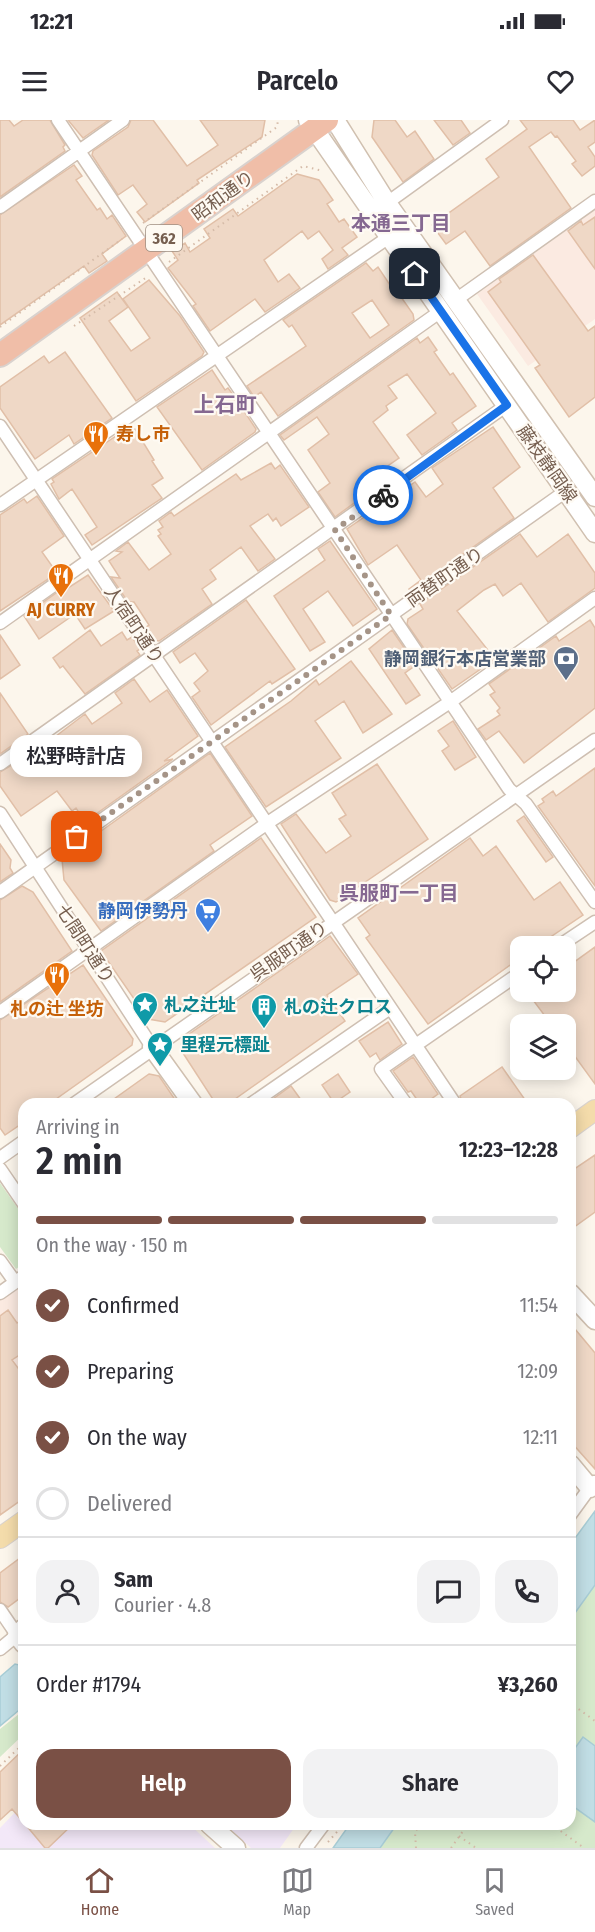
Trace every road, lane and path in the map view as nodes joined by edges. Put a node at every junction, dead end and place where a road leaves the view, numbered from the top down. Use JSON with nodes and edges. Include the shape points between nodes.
{"nodes":[{"id":1,"x":58,"y":120,"type":"edge"},
{"id":2,"x":123,"y":120,"type":"edge"},
{"id":3,"x":279,"y":120,"type":"edge"},
{"id":4,"x":502,"y":120,"type":"edge"},
{"id":5,"x":321,"y":122,"type":"edge"},
{"id":6,"x":277,"y":127,"type":"dead end"},
{"id":7,"x":79,"y":151,"type":"junction"},
{"id":8,"x":595,"y":201,"type":"edge"},
{"id":9,"x":387,"y":202,"type":"junction"},
{"id":10,"x":0,"y":207,"type":"edge"},
{"id":11,"x":389,"y":237,"type":"junction"},
{"id":12,"x":145,"y":251,"type":"junction"},
{"id":13,"x":457,"y":299,"type":"junction"},
{"id":14,"x":441,"y":311,"type":"junction"},
{"id":15,"x":0,"y":355,"type":"edge"},
{"id":16,"x":217,"y":356,"type":"junction"},
{"id":17,"x":507,"y":405,"type":"junction"},
{"id":18,"x":0,"y":426,"type":"edge"},
{"id":19,"x":268,"y":434,"type":"junction"},
{"id":20,"x":589,"y":474,"type":"edge"},
{"id":21,"x":37,"y":481,"type":"junction"},
{"id":22,"x":566,"y":491,"type":"junction"},
{"id":23,"x":595,"y":497,"type":"edge"},
{"id":24,"x":0,"y":505,"type":"edge"},
{"id":25,"x":335,"y":530,"type":"junction"},
{"id":26,"x":595,"y":533,"type":"edge"},
{"id":27,"x":90,"y":559,"type":"junction"},
{"id":28,"x":595,"y":598,"type":"edge"},
{"id":29,"x":391,"y":615,"type":"junction"},
{"id":30,"x":0,"y":623,"type":"edge"},
{"id":31,"x":155,"y":655,"type":"junction"},
{"id":32,"x":450,"y":702,"type":"junction"},
{"id":33,"x":595,"y":740,"type":"edge"},
{"id":34,"x":211,"y":741,"type":"junction"},
{"id":35,"x":0,"y":764,"type":"edge"},
{"id":36,"x":518,"y":795,"type":"junction"},
{"id":37,"x":0,"y":813,"type":"edge"},
{"id":38,"x":266,"y":824,"type":"junction"},
{"id":39,"x":36,"y":867,"type":"junction"},
{"id":40,"x":0,"y":892,"type":"edge"},
{"id":41,"x":595,"y":902,"type":"edge"},
{"id":42,"x":332,"y":921,"type":"junction"},
{"id":43,"x":595,"y":922,"type":"edge"},
{"id":44,"x":574,"y":936,"type":"edge"},
{"id":45,"x":88,"y":950,"type":"junction"},
{"id":46,"x":510,"y":980,"type":"edge"},
{"id":47,"x":390,"y":1008,"type":"junction"},
{"id":48,"x":0,"y":1011,"type":"edge"},
{"id":49,"x":416,"y":1044,"type":"junction"},
{"id":50,"x":152,"y":1047,"type":"junction"},
{"id":51,"x":82,"y":1098,"type":"edge"},
{"id":52,"x":189,"y":1098,"type":"edge"},
{"id":53,"x":260,"y":1098,"type":"edge"},
{"id":54,"x":402,"y":1098,"type":"edge"},
{"id":55,"x":446,"y":1098,"type":"edge"},
{"id":56,"x":595,"y":1110,"type":"edge"},
{"id":57,"x":576,"y":1124,"type":"edge"},
{"id":58,"x":18,"y":1144,"type":"edge"},
{"id":59,"x":0,"y":1158,"type":"edge"},
{"id":60,"x":0,"y":1169,"type":"edge"},
{"id":61,"x":18,"y":1195,"type":"edge"},
{"id":62,"x":0,"y":1261,"type":"edge"},
{"id":63,"x":18,"y":1277,"type":"edge"},
{"id":64,"x":18,"y":1280,"type":"edge"},
{"id":65,"x":0,"y":1293,"type":"edge"},
{"id":66,"x":576,"y":1299,"type":"edge"},
{"id":67,"x":595,"y":1320,"type":"edge"},
{"id":68,"x":576,"y":1469,"type":"edge"},
{"id":69,"x":593,"y":1484,"type":"edge"},
{"id":70,"x":576,"y":1507,"type":"edge"},
{"id":71,"x":18,"y":1525,"type":"edge"},
{"id":72,"x":0,"y":1538,"type":"edge"},
{"id":73,"x":0,"y":1610,"type":"edge"},
{"id":74,"x":18,"y":1631,"type":"edge"},
{"id":75,"x":18,"y":1638,"type":"edge"},
{"id":76,"x":0,"y":1649,"type":"edge"},
{"id":77,"x":576,"y":1707,"type":"edge"},
{"id":78,"x":595,"y":1721,"type":"edge"},
{"id":79,"x":18,"y":1749,"type":"edge"},
{"id":80,"x":0,"y":1766,"type":"edge"},
{"id":81,"x":216,"y":1830,"type":"edge"},
{"id":82,"x":320,"y":1830,"type":"edge"},
{"id":83,"x":340,"y":1830,"type":"edge"},
{"id":84,"x":416,"y":1830,"type":"edge"},
{"id":85,"x":464,"y":1830,"type":"edge"},
{"id":86,"x":559,"y":1830,"type":"edge"},
{"id":87,"x":459,"y":1836,"type":"junction"},
{"id":88,"x":324,"y":1844,"type":"dead end"},
{"id":89,"x":236,"y":1848,"type":"edge"},
{"id":90,"x":306,"y":1848,"type":"edge"},
{"id":91,"x":416,"y":1848,"type":"edge"},
{"id":92,"x":451,"y":1848,"type":"edge"},
{"id":93,"x":476,"y":1848,"type":"edge"},
{"id":94,"x":582,"y":1848,"type":"edge"}],
"edges":[{"from":1,"to":7,"type":"street"},
{"from":2,"to":7,"type":"street"},
{"from":3,"to":6,"type":"path"},
{"from":4,"to":9,"type":"street"},
{"from":5,"to":9,"type":"main road","name":"藤枝静岡線"},
{"from":5,"to":11,"type":"main road","name":"藤枝静岡線"},
{"from":5,"to":12,"type":"highway","name":"昭和通り","number":"362"},
{"from":7,"to":10,"type":"street"},
{"from":7,"to":12,"type":"street"},
{"from":8,"to":13,"type":"street"},
{"from":9,"to":13,"type":"main road","name":"藤枝静岡線"},
{"from":11,"to":14,"type":"main road","name":"藤枝静岡線"},
{"from":11,"to":16,"type":"street"},
{"from":12,"to":15,"type":"highway","name":"昭和通り","number":"362"},
{"from":12,"to":16,"type":"street"},
{"from":13,"to":20,"type":"main road","name":"藤枝静岡線"},
{"from":14,"to":17,"type":"main road","name":"藤枝静岡線"},
{"from":14,"to":19,"type":"street"},
{"from":16,"to":19,"type":"street"},
{"from":16,"to":21,"type":"street"},
{"from":17,"to":22,"type":"main road","name":"藤枝静岡線"},
{"from":17,"to":25,"type":"street"},
{"from":18,"to":21,"type":"street","name":"人宿町通り"},
{"from":19,"to":25,"type":"street"},
{"from":19,"to":27,"type":"street"},
{"from":20,"to":22,"type":"main road"},
{"from":20,"to":23,"type":"main road","name":"藤枝静岡線"},
{"from":21,"to":24,"type":"street"},
{"from":21,"to":27,"type":"street","name":"人宿町通り"},
{"from":22,"to":26,"type":"main road","name":"藤枝静岡線"},
{"from":22,"to":29,"type":"street","name":"両替町通り"},
{"from":25,"to":29,"type":"street"},
{"from":25,"to":31,"type":"street"},
{"from":27,"to":30,"type":"street"},
{"from":27,"to":31,"type":"street","name":"人宿町通り"},
{"from":28,"to":32,"type":"street"},
{"from":29,"to":32,"type":"street"},
{"from":29,"to":34,"type":"street","name":"両替町通り"},
{"from":31,"to":34,"type":"street","name":"人宿町通り"},
{"from":31,"to":35,"type":"street"},
{"from":32,"to":36,"type":"street","via":[[509,789]]},
{"from":32,"to":38,"type":"street"},
{"from":33,"to":36,"type":"street","name":"呉服町通り"},
{"from":34,"to":38,"type":"street","name":"人宿町通り"},
{"from":34,"to":39,"type":"street","name":"両替町通り"},
{"from":36,"to":41,"type":"street"},
{"from":36,"to":42,"type":"street","name":"呉服町通り"},
{"from":37,"to":39,"type":"street","name":"七間町通り"},
{"from":38,"to":42,"type":"street","name":"人宿町通り"},
{"from":38,"to":45,"type":"street"},
{"from":39,"to":40,"type":"street","name":"両替町通り"},
{"from":39,"to":45,"type":"street","name":"七間町通り"},
{"from":42,"to":47,"type":"street","name":"人宿町通り"},
{"from":42,"to":50,"type":"street","name":"呉服町通り"},
{"from":43,"to":44,"type":"street"},
{"from":45,"to":48,"type":"street"},
{"from":45,"to":50,"type":"street","name":"七間町通り"},
{"from":46,"to":49,"type":"street"},
{"from":47,"to":49,"type":"street","name":"人宿町通り"},
{"from":47,"to":53,"type":"street"},
{"from":49,"to":54,"type":"street","via":[[381,1069]]},
{"from":49,"to":55,"type":"street","name":"人宿町通り"},
{"from":50,"to":51,"type":"street","name":"呉服町通り"},
{"from":50,"to":52,"type":"main road","name":"七間町通り"},
{"from":56,"to":57,"type":"main road"},
{"from":58,"to":59,"type":"street"},
{"from":60,"to":61,"type":"street"},
{"from":62,"to":63,"type":"street"},
{"from":64,"to":65,"type":"street"},
{"from":66,"to":67,"type":"main road"},
{"from":68,"to":69,"type":"main road"},
{"from":69,"to":70,"type":"street"},
{"from":71,"to":72,"type":"main road"},
{"from":73,"to":74,"type":"street"},
{"from":75,"to":76,"type":"street"},
{"from":77,"to":78,"type":"path"},
{"from":79,"to":80,"type":"path"},
{"from":81,"to":89,"type":"main road"},
{"from":82,"to":90,"type":"street"},
{"from":83,"to":88,"type":"path"},
{"from":84,"to":91,"type":"path"},
{"from":85,"to":87,"type":"path"},
{"from":86,"to":94,"type":"path"},
{"from":87,"to":92,"type":"path"},
{"from":87,"to":93,"type":"path"}]}
